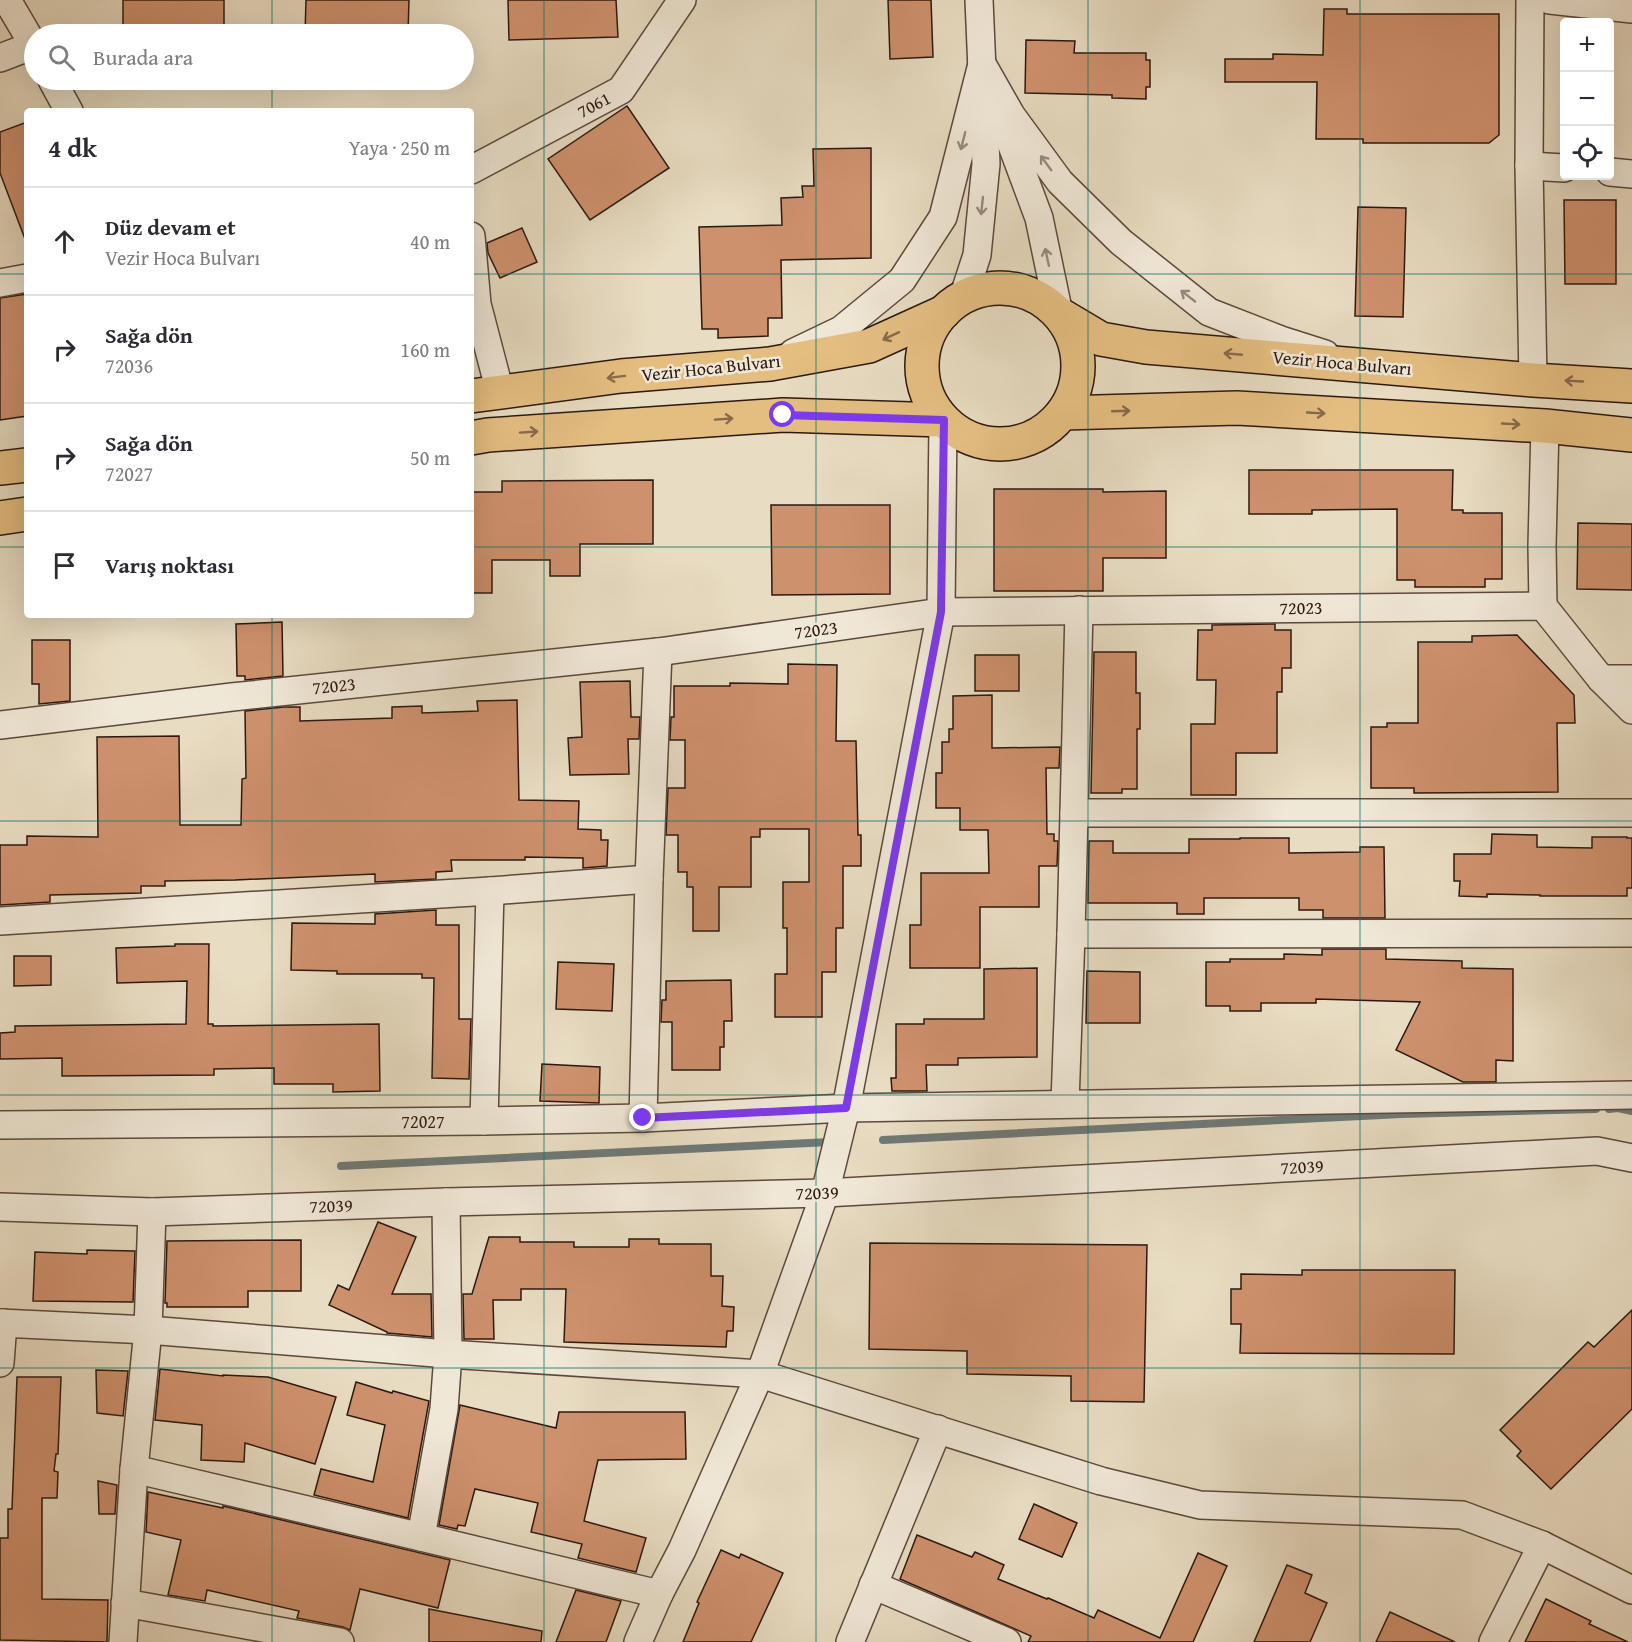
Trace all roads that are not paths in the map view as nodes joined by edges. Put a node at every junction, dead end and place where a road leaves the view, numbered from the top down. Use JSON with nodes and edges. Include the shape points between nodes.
{"nodes":[{"id":1,"x":7,"y":0,"type":"edge"},
{"id":2,"x":682,"y":0,"type":"edge"},
{"id":3,"x":979,"y":0,"type":"edge"},
{"id":4,"x":1530,"y":0,"type":"edge"},
{"id":5,"x":1550,"y":0,"type":"edge"},
{"id":6,"x":1632,"y":9,"type":"edge"},
{"id":7,"x":24,"y":29,"type":"edge"},
{"id":8,"x":24,"y":50,"type":"edge"},
{"id":9,"x":0,"y":58,"type":"edge"},
{"id":10,"x":982,"y":64,"type":"junction"},
{"id":11,"x":57,"y":90,"type":"edge"},
{"id":12,"x":67,"y":108,"type":"edge"},
{"id":13,"x":1529,"y":166,"type":"junction"},
{"id":14,"x":474,"y":168,"type":"edge"},
{"id":15,"x":1560,"y":168,"type":"edge"},
{"id":16,"x":1614,"y":172,"type":"edge"},
{"id":17,"x":1632,"y":174,"type":"edge"},
{"id":18,"x":474,"y":270,"type":"edge"},
{"id":19,"x":24,"y":279,"type":"edge"},
{"id":20,"x":0,"y":283,"type":"edge"},
{"id":21,"x":954,"y":305,"type":"junction"},
{"id":22,"x":1059,"y":314,"type":"junction"},
{"id":23,"x":770,"y":363,"type":"junction"},
{"id":24,"x":1358,"y":365,"type":"junction"},
{"id":25,"x":1533,"y":380,"type":"junction"},
{"id":26,"x":1632,"y":386,"type":"edge"},
{"id":27,"x":486,"y":394,"type":"edge"},
{"id":28,"x":1063,"y":413,"type":"junction"},
{"id":29,"x":944,"y":420,"type":"junction"},
{"id":30,"x":1545,"y":426,"type":"junction"},
{"id":31,"x":1632,"y":435,"type":"edge"},
{"id":32,"x":474,"y":437,"type":"edge"},
{"id":33,"x":24,"y":465,"type":"edge"},
{"id":34,"x":0,"y":468,"type":"edge"},
{"id":35,"x":24,"y":514,"type":"edge"},
{"id":36,"x":0,"y":518,"type":"edge"},
{"id":37,"x":1544,"y":606,"type":"junction"},
{"id":38,"x":1079,"y":610,"type":"junction"},
{"id":39,"x":941,"y":612,"type":"junction"},
{"id":40,"x":658,"y":652,"type":"junction"},
{"id":41,"x":1601,"y":679,"type":"junction"},
{"id":42,"x":1632,"y":679,"type":"edge"},
{"id":43,"x":1632,"y":711,"type":"edge"},
{"id":44,"x":0,"y":725,"type":"edge"},
{"id":45,"x":1074,"y":813,"type":"junction"},
{"id":46,"x":1632,"y":813,"type":"edge"},
{"id":47,"x":649,"y":879,"type":"junction"},
{"id":48,"x":490,"y":891,"type":"junction"},
{"id":49,"x":0,"y":921,"type":"edge"},
{"id":50,"x":1632,"y":933,"type":"edge"},
{"id":51,"x":1071,"y":934,"type":"junction"},
{"id":52,"x":1632,"y":1095,"type":"edge"},
{"id":53,"x":1065,"y":1103,"type":"junction"},
{"id":54,"x":846,"y":1108,"type":"junction"},
{"id":55,"x":643,"y":1118,"type":"junction"},
{"id":56,"x":484,"y":1121,"type":"junction"},
{"id":57,"x":0,"y":1125,"type":"edge"},
{"id":58,"x":1632,"y":1158,"type":"edge"},
{"id":59,"x":825,"y":1193,"type":"junction"},
{"id":60,"x":446,"y":1202,"type":"junction"},
{"id":61,"x":0,"y":1207,"type":"edge"},
{"id":62,"x":152,"y":1212,"type":"junction"},
{"id":63,"x":2,"y":1323,"type":"edge"},
{"id":64,"x":148,"y":1330,"type":"junction"},
{"id":65,"x":448,"y":1354,"type":"junction"},
{"id":66,"x":0,"y":1363,"type":"edge"},
{"id":67,"x":760,"y":1374,"type":"junction"},
{"id":68,"x":938,"y":1429,"type":"junction"},
{"id":69,"x":134,"y":1469,"type":"junction"},
{"id":70,"x":421,"y":1537,"type":"junction"},
{"id":71,"x":1542,"y":1545,"type":"junction"},
{"id":72,"x":873,"y":1585,"type":"junction"},
{"id":73,"x":1632,"y":1590,"type":"edge"},
{"id":74,"x":659,"y":1594,"type":"junction"},
{"id":75,"x":124,"y":1603,"type":"junction"},
{"id":76,"x":123,"y":1642,"type":"edge"},
{"id":77,"x":340,"y":1642,"type":"edge"},
{"id":78,"x":638,"y":1642,"type":"edge"},
{"id":79,"x":850,"y":1642,"type":"edge"},
{"id":80,"x":1007,"y":1642,"type":"edge"},
{"id":81,"x":1493,"y":1642,"type":"edge"}],
"edges":[{"from":1,"to":7,"type":"street"},
{"from":2,"to":14,"type":"street","name":"7061","via":[[621,90]]},
{"from":3,"to":10,"type":"street"},
{"from":4,"to":13,"type":"street"},
{"from":5,"to":6,"type":"street"},
{"from":8,"to":9,"type":"street"},
{"from":10,"to":21,"type":"street","one_way":true,"via":[[986,164],[977,255]]},
{"from":22,"to":10,"type":"street","one_way":true,"via":[[1039,218]]},
{"from":10,"to":23,"type":"street","one_way":true,"via":[[944,218],[902,280],[841,330]]},
{"from":24,"to":10,"type":"street","one_way":true,"via":[[1209,312],[1121,242],[1060,182],[1011,115]]},
{"from":11,"to":12,"type":"street"},
{"from":13,"to":15,"type":"street"},
{"from":13,"to":25,"type":"street"},
{"from":16,"to":17,"type":"street"},
{"from":18,"to":27,"type":"street"},
{"from":19,"to":20,"type":"street"},
{"from":21,"to":22,"type":"main road","via":[[986,289],[1012,289],[1038,298]]},
{"from":21,"to":23,"type":"main road","name":"Vezir Hoca Bulvarı","one_way":true,"via":[[869,346]]},
{"from":21,"to":29,"type":"main road","via":[[930,331],[923,354],[923,378],[930,400]]},
{"from":24,"to":22,"type":"main road","name":"Vezir Hoca Bulvarı","one_way":true,"via":[[1112,341],[1101,339]]},
{"from":22,"to":28,"type":"main road","via":[[1074,337],[1079,363],[1075,390]]},
{"from":23,"to":27,"type":"main road","name":"Vezir Hoca Bulvarı","one_way":true,"via":[[621,376]]},
{"from":24,"to":25,"type":"main road","name":"Vezir Hoca Bulvarı"},
{"from":26,"to":25,"type":"main road","name":"Vezir Hoca Bulvarı","one_way":true},
{"from":28,"to":29,"type":"main road","via":[[1043,432],[1018,442],[991,444],[965,436]]},
{"from":28,"to":30,"type":"main road","one_way":true,"via":[[1237,408]]},
{"from":32,"to":29,"type":"main road","one_way":true,"via":[[783,415]]},
{"from":29,"to":39,"type":"street"},
{"from":30,"to":31,"type":"main road"},
{"from":30,"to":37,"type":"street"},
{"from":33,"to":34,"type":"main road"},
{"from":35,"to":36,"type":"main road"},
{"from":37,"to":38,"type":"street","name":"72023"},
{"from":37,"to":41,"type":"street"},
{"from":38,"to":39,"type":"street","name":"72023"},
{"from":38,"to":45,"type":"street"},
{"from":39,"to":40,"type":"street","name":"72023"},
{"from":39,"to":54,"type":"street"},
{"from":40,"to":44,"type":"street","name":"72023"},
{"from":40,"to":47,"type":"street"},
{"from":41,"to":42,"type":"street"},
{"from":41,"to":43,"type":"street"},
{"from":45,"to":46,"type":"street"},
{"from":45,"to":51,"type":"street"},
{"from":47,"to":48,"type":"street"},
{"from":47,"to":55,"type":"street"},
{"from":48,"to":49,"type":"street"},
{"from":48,"to":56,"type":"street"},
{"from":50,"to":51,"type":"street"},
{"from":51,"to":53,"type":"street"},
{"from":52,"to":53,"type":"street","name":"72027"},
{"from":53,"to":54,"type":"street","name":"72027"},
{"from":54,"to":55,"type":"street","name":"72027"},
{"from":54,"to":59,"type":"street"},
{"from":55,"to":56,"type":"street","name":"72027"},
{"from":56,"to":57,"type":"street","name":"72027"},
{"from":58,"to":59,"type":"street","name":"72039","via":[[1598,1151]]},
{"from":59,"to":60,"type":"street","name":"72039"},
{"from":59,"to":67,"type":"street"},
{"from":60,"to":62,"type":"street","name":"72039"},
{"from":60,"to":65,"type":"street"},
{"from":61,"to":62,"type":"street","name":"72039"},
{"from":62,"to":64,"type":"street"},
{"from":63,"to":64,"type":"street"},
{"from":63,"to":66,"type":"street"},
{"from":64,"to":65,"type":"street"},
{"from":64,"to":69,"type":"street"},
{"from":65,"to":67,"type":"street"},
{"from":65,"to":70,"type":"street","via":[[444,1410]]},
{"from":67,"to":68,"type":"street"},
{"from":67,"to":74,"type":"street"},
{"from":68,"to":71,"type":"street","via":[[1101,1481],[1200,1505],[1462,1515]]},
{"from":68,"to":72,"type":"street"},
{"from":69,"to":70,"type":"street"},
{"from":69,"to":75,"type":"street"},
{"from":70,"to":74,"type":"street"},
{"from":71,"to":73,"type":"street"},
{"from":71,"to":81,"type":"street"},
{"from":72,"to":79,"type":"street"},
{"from":72,"to":80,"type":"street"},
{"from":74,"to":78,"type":"street"},
{"from":75,"to":76,"type":"street"},
{"from":75,"to":77,"type":"street"}]}
